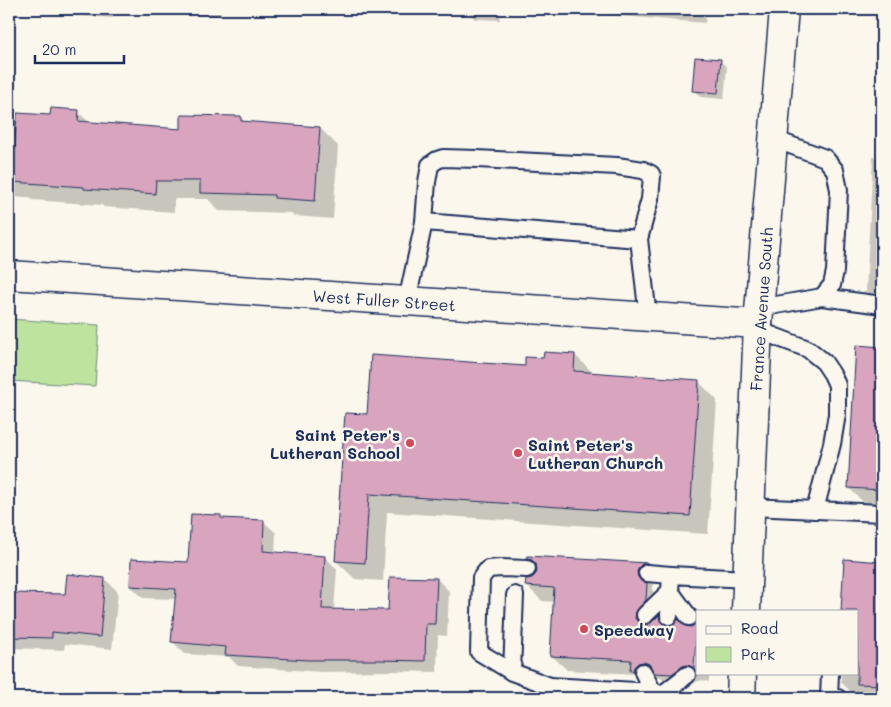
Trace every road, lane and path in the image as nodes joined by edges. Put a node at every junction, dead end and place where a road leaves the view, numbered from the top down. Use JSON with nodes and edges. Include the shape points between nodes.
{"nodes":[{"id":1,"x":784,"y":9,"type":"edge"},
{"id":2,"x":774,"y":140,"type":"junction"},
{"id":3,"x":424,"y":222,"type":"junction"},
{"id":4,"x":639,"y":239,"type":"junction"},
{"id":5,"x":9,"y":275,"type":"edge"},
{"id":6,"x":822,"y":297,"type":"junction"},
{"id":7,"x":408,"y":301,"type":"junction"},
{"id":8,"x":882,"y":305,"type":"edge"},
{"id":9,"x":648,"y":317,"type":"junction"},
{"id":10,"x":759,"y":321,"type":"junction"},
{"id":11,"x":750,"y":507,"type":"junction"},
{"id":12,"x":815,"y":510,"type":"junction"},
{"id":13,"x":882,"y":513,"type":"edge"},
{"id":14,"x":526,"y":568,"type":"dead end"},
{"id":15,"x":648,"y":573,"type":"dead end"},
{"id":16,"x":747,"y":579,"type":"junction"},
{"id":17,"x":671,"y":583,"type":"junction"},
{"id":18,"x":515,"y":594,"type":"dead end"},
{"id":19,"x":746,"y":610,"type":"edge"},
{"id":20,"x":645,"y":615,"type":"dead end"},
{"id":21,"x":669,"y":616,"type":"dead end"},
{"id":22,"x":689,"y":618,"type":"dead end"},
{"id":23,"x":512,"y":672,"type":"junction"},
{"id":24,"x":643,"y":672,"type":"dead end"},
{"id":25,"x":665,"y":673,"type":"dead end"},
{"id":26,"x":687,"y":674,"type":"dead end"},
{"id":27,"x":742,"y":674,"type":"edge"},
{"id":28,"x":830,"y":674,"type":"edge"},
{"id":29,"x":550,"y":692,"type":"edge"},
{"id":30,"x":657,"y":694,"type":"edge"},
{"id":31,"x":741,"y":698,"type":"edge"},
{"id":32,"x":838,"y":698,"type":"edge"}],
"edges":[{"from":1,"to":2,"type":"street","name":"France Avenue South"},
{"from":2,"to":6,"type":"lane","via":[[825,158],[835,170],[839,190],[835,271],[832,285]]},
{"from":2,"to":10,"type":"street","name":"France Avenue South"},
{"from":3,"to":4,"type":"lane"},
{"from":3,"to":4,"type":"lane","via":[[430,165],[443,158],[617,166],[643,170],[652,176],[650,200]]},
{"from":3,"to":7,"type":"lane"},
{"from":4,"to":9,"type":"lane"},
{"from":5,"to":7,"type":"street","name":"West Fuller Street"},
{"from":6,"to":8,"type":"lane"},
{"from":6,"to":10,"type":"lane"},
{"from":7,"to":9,"type":"street","name":"West Fuller Street"},
{"from":9,"to":10,"type":"street","name":"West Fuller Street"},
{"from":10,"to":11,"type":"street","name":"France Avenue South"},
{"from":10,"to":12,"type":"lane","via":[[824,362],[837,385],[832,444]]},
{"from":11,"to":12,"type":"lane"},
{"from":11,"to":16,"type":"street","name":"France Avenue South"},
{"from":12,"to":13,"type":"lane"},
{"from":14,"to":23,"type":"lane","via":[[488,570],[481,578],[479,652]]},
{"from":15,"to":17,"type":"lane"},
{"from":16,"to":17,"type":"lane"},
{"from":16,"to":19,"type":"street","name":"France Avenue South"},
{"from":17,"to":20,"type":"lane"},
{"from":17,"to":21,"type":"lane"},
{"from":17,"to":22,"type":"lane"},
{"from":18,"to":23,"type":"lane"},
{"from":23,"to":29,"type":"lane"},
{"from":24,"to":30,"type":"lane"},
{"from":25,"to":30,"type":"lane"},
{"from":26,"to":30,"type":"lane"},
{"from":27,"to":31,"type":"street"},
{"from":28,"to":32,"type":"lane","via":[[829,698]]},
{"from":29,"to":30,"type":"lane"}]}
